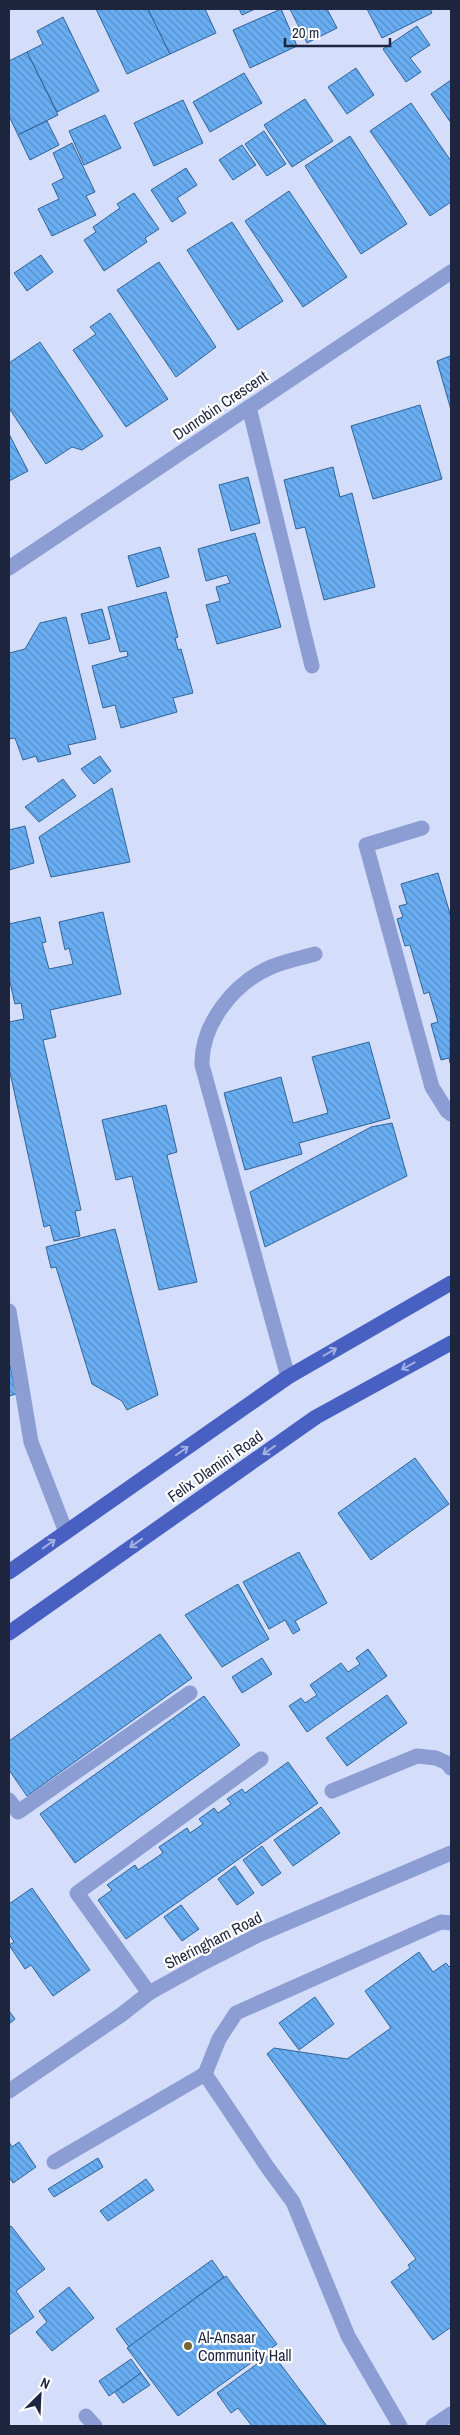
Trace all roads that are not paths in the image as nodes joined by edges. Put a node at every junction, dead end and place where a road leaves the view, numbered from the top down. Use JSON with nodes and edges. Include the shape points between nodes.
{"nodes":[{"id":1,"x":451,"y":272,"type":"edge"},
{"id":2,"x":249,"y":407,"type":"junction"},
{"id":3,"x":9,"y":568,"type":"edge"},
{"id":4,"x":312,"y":666,"type":"dead end"},
{"id":5,"x":422,"y":828,"type":"dead end"},
{"id":6,"x":315,"y":954,"type":"dead end"},
{"id":7,"x":451,"y":1114,"type":"edge"},
{"id":8,"x":451,"y":1283,"type":"edge"},
{"id":9,"x":9,"y":1311,"type":"edge"},
{"id":10,"x":451,"y":1343,"type":"edge"},
{"id":11,"x":288,"y":1377,"type":"junction"},
{"id":12,"x":66,"y":1532,"type":"junction"},
{"id":13,"x":9,"y":1572,"type":"edge"},
{"id":14,"x":9,"y":1633,"type":"edge"},
{"id":15,"x":190,"y":1693,"type":"dead end"},
{"id":16,"x":261,"y":1759,"type":"dead end"},
{"id":17,"x":451,"y":1768,"type":"edge"},
{"id":18,"x":332,"y":1791,"type":"dead end"},
{"id":19,"x":9,"y":1800,"type":"edge"},
{"id":20,"x":451,"y":1853,"type":"edge"},
{"id":21,"x":451,"y":1923,"type":"edge"},
{"id":22,"x":149,"y":1993,"type":"junction"},
{"id":23,"x":205,"y":2074,"type":"junction"},
{"id":24,"x":9,"y":2091,"type":"edge"},
{"id":25,"x":54,"y":2162,"type":"dead end"},
{"id":26,"x":451,"y":2414,"type":"edge"},
{"id":27,"x":400,"y":2426,"type":"edge"},
{"id":28,"x":433,"y":2426,"type":"edge"}],
"edges":[{"from":1,"to":2,"type":"street","name":"Dunrobin Crescent"},
{"from":2,"to":3,"type":"street","name":"Dunrobin Crescent"},
{"from":2,"to":4,"type":"street"},
{"from":5,"to":7,"type":"street","via":[[366,845],[432,1087]]},
{"from":6,"to":11,"type":"street","via":[[271,966],[236,991],[213,1020],[202,1049],[202,1065]]},
{"from":11,"to":8,"type":"main road","name":"Felix Dlamini Road","one_way":true},
{"from":9,"to":12,"type":"street","via":[[31,1442]]},
{"from":10,"to":14,"type":"main road","name":"Felix Dlamini Road","one_way":true,"via":[[316,1417]]},
{"from":12,"to":11,"type":"main road","name":"Felix Dlamini Road","one_way":true},
{"from":13,"to":12,"type":"main road","name":"Felix Dlamini Road","one_way":true},
{"from":15,"to":19,"type":"street","via":[[18,1812]]},
{"from":16,"to":22,"type":"street","via":[[77,1893]]},
{"from":17,"to":18,"type":"street","via":[[436,1758],[418,1756]]},
{"from":20,"to":22,"type":"street","name":"Sheringham Road","via":[[258,1935]]},
{"from":21,"to":23,"type":"street","via":[[441,1922],[236,2012],[219,2038]]},
{"from":22,"to":24,"type":"street","name":"Sheringham Road"},
{"from":23,"to":25,"type":"street"},
{"from":23,"to":27,"type":"street","via":[[293,2202],[348,2336]]},
{"from":26,"to":28,"type":"street"}]}
